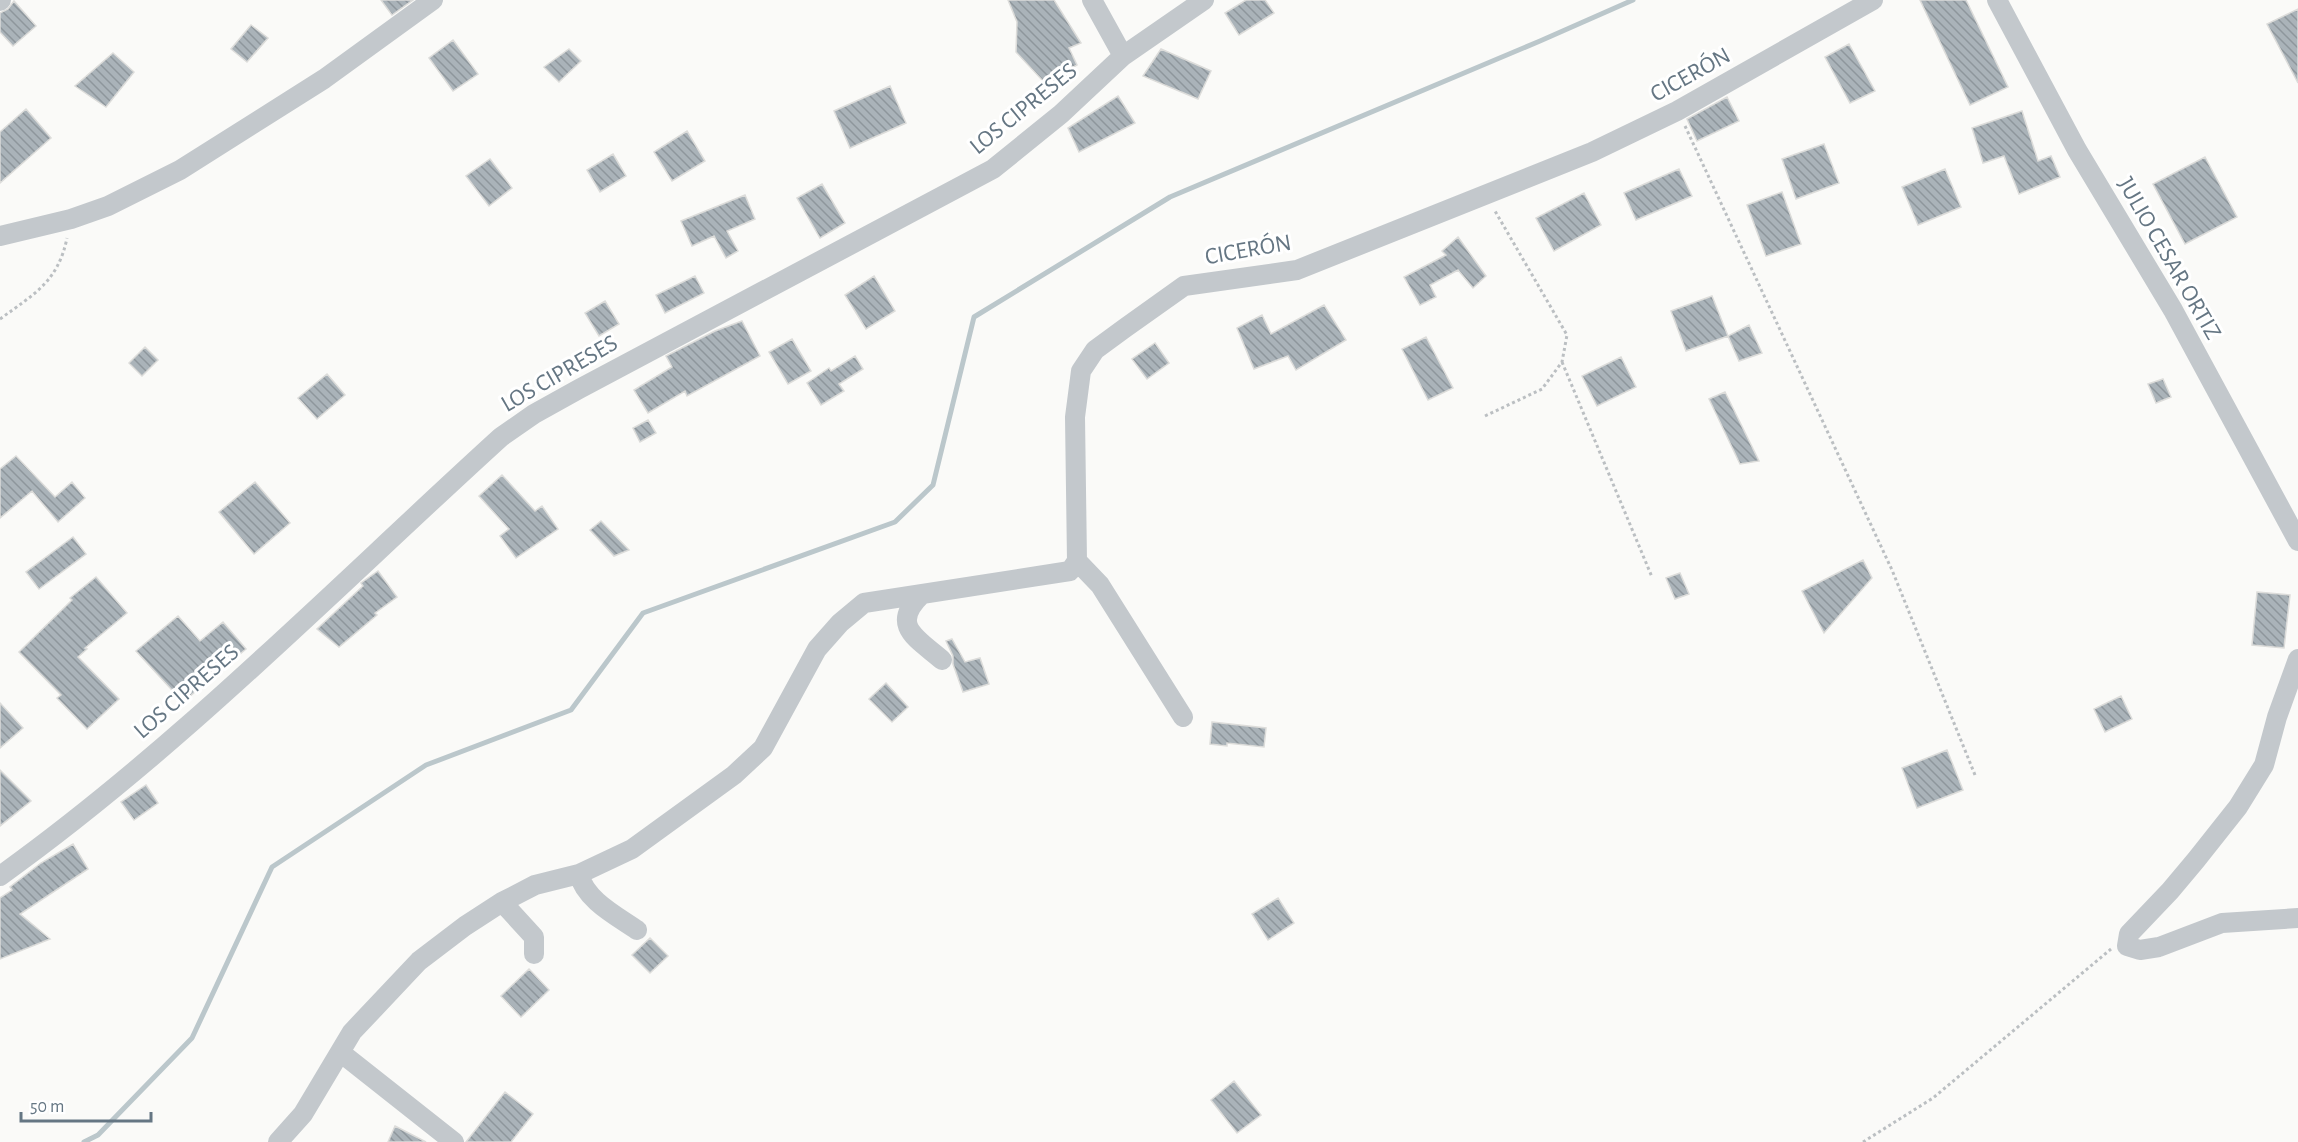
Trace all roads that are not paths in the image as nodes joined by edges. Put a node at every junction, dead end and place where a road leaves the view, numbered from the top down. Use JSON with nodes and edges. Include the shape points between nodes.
{"nodes":[{"id":1,"x":433,"y":0,"type":"edge"},
{"id":2,"x":1092,"y":0,"type":"edge"},
{"id":3,"x":1204,"y":0,"type":"edge"},
{"id":4,"x":1873,"y":0,"type":"edge"},
{"id":5,"x":1997,"y":0,"type":"edge"},
{"id":6,"x":1123,"y":56,"type":"junction"},
{"id":7,"x":0,"y":236,"type":"edge"},
{"id":8,"x":2298,"y":541,"type":"edge"},
{"id":9,"x":1077,"y":561,"type":"junction"},
{"id":10,"x":921,"y":595,"type":"junction"},
{"id":11,"x":942,"y":660,"type":"dead end"},
{"id":12,"x":2298,"y":660,"type":"edge"},
{"id":13,"x":1183,"y":717,"type":"dead end"},
{"id":14,"x":579,"y":874,"type":"junction"},
{"id":15,"x":0,"y":876,"type":"edge"},
{"id":16,"x":502,"y":902,"type":"junction"},
{"id":17,"x":2298,"y":918,"type":"edge"},
{"id":18,"x":637,"y":930,"type":"dead end"},
{"id":19,"x":534,"y":954,"type":"dead end"},
{"id":20,"x":340,"y":1052,"type":"junction"},
{"id":21,"x":278,"y":1142,"type":"edge"},
{"id":22,"x":454,"y":1142,"type":"edge"}],
"edges":[{"from":1,"to":7,"type":"street","via":[[324,79],[180,170],[108,206]]},
{"from":2,"to":6,"type":"street"},
{"from":3,"to":6,"type":"street","name":"LOS CIPRESES"},
{"from":4,"to":9,"type":"street","name":"CICERÓN","via":[[1677,111],[1592,152],[1297,270],[1184,286],[1095,350],[1081,371],[1075,417]]},
{"from":5,"to":8,"type":"street","name":"JULIO CESAR ORTIZ","via":[[2077,150],[2173,310]]},
{"from":6,"to":15,"type":"street","name":"LOS CIPRESES","via":[[1061,114],[993,169],[534,414],[501,437],[220,697],[61,833]]},
{"from":9,"to":10,"type":"street","via":[[1070,571]]},
{"from":9,"to":13,"type":"street","via":[[1100,585]]},
{"from":10,"to":11,"type":"street","via":[[907,613],[907,626]]},
{"from":10,"to":14,"type":"street","via":[[864,603],[817,649],[763,748],[735,775],[632,849]]},
{"from":12,"to":17,"type":"street","via":[[2264,765],[2238,807],[2170,891],[2129,934],[2127,946],[2140,950],[2159,947],[2222,923]]},
{"from":14,"to":16,"type":"street","via":[[535,885]]},
{"from":14,"to":18,"type":"street","via":[[582,885],[593,897]]},
{"from":16,"to":19,"type":"street","via":[[534,937]]},
{"from":16,"to":20,"type":"street","via":[[419,961],[352,1032]]},
{"from":20,"to":21,"type":"street","via":[[303,1114]]},
{"from":20,"to":22,"type":"street"}]}
